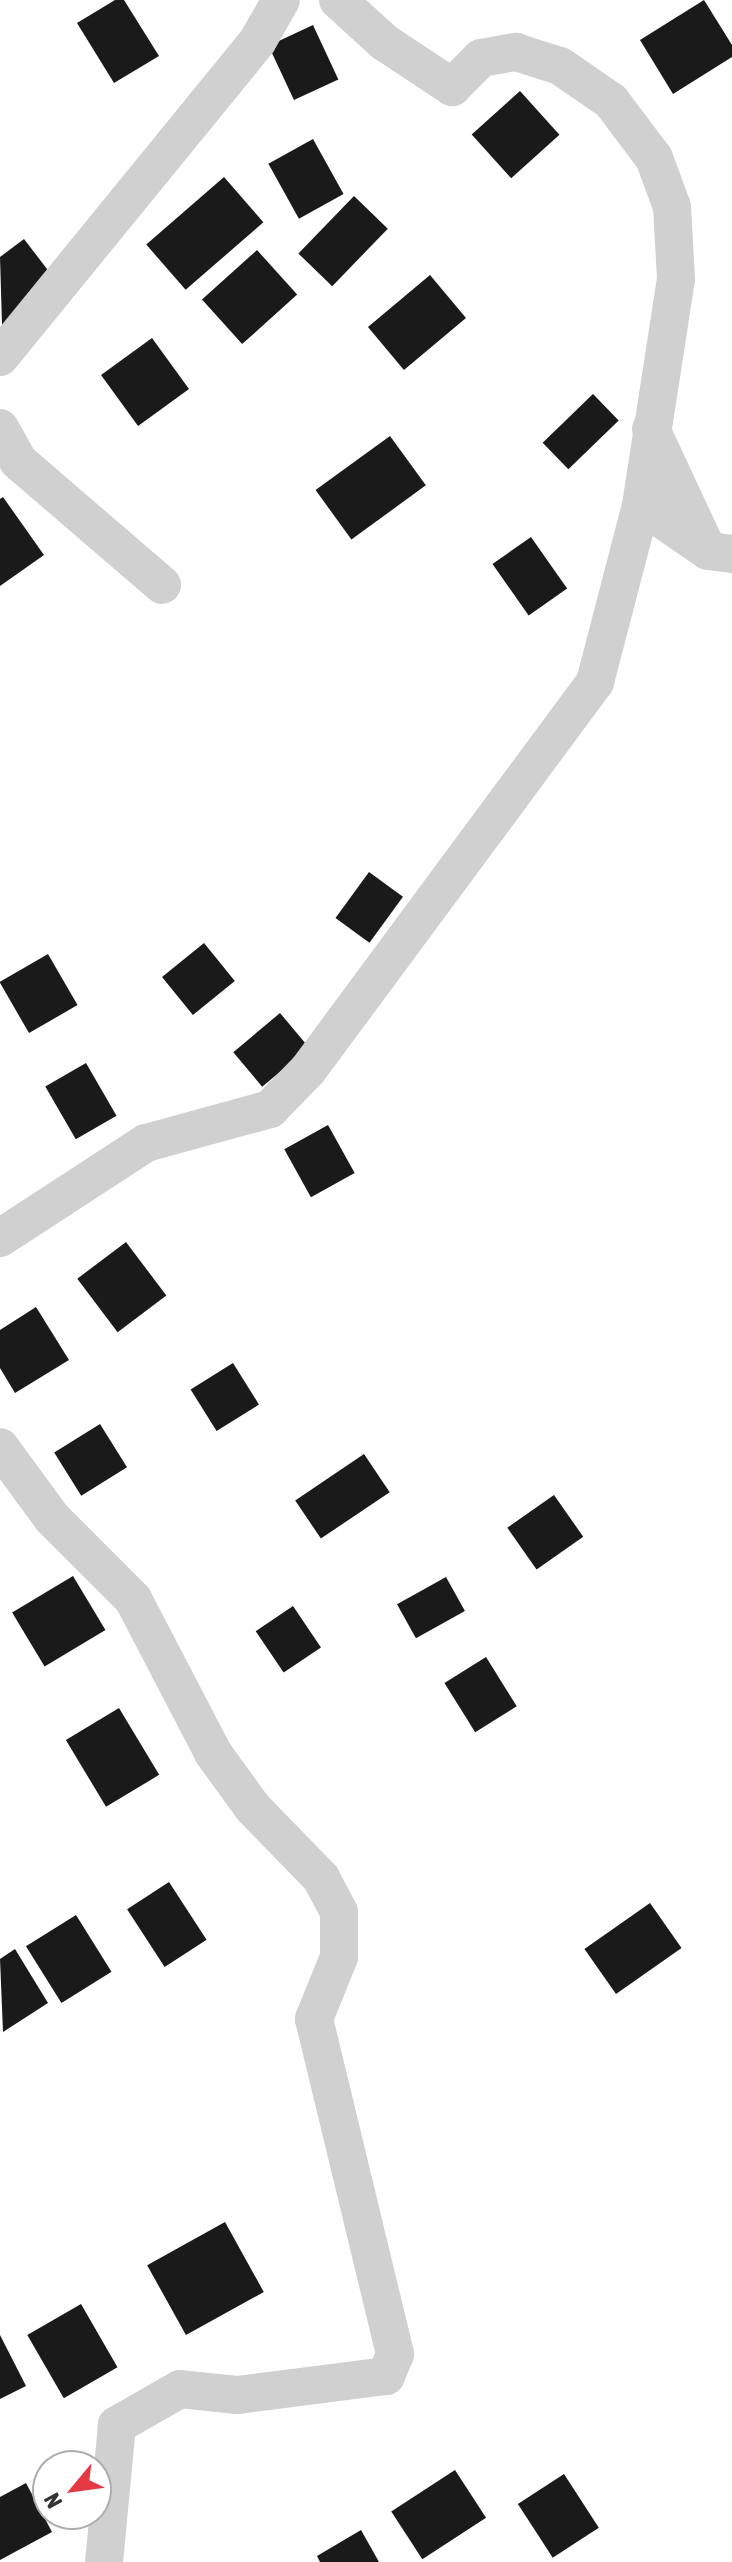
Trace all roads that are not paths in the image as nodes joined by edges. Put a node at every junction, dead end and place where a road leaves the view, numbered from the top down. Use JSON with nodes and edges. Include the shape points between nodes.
{"nodes":[{"id":1,"x":281,"y":0,"type":"edge"},
{"id":2,"x":338,"y":0,"type":"edge"},
{"id":3,"x":0,"y":357,"type":"edge"},
{"id":4,"x":0,"y":428,"type":"edge"},
{"id":5,"x":651,"y":429,"type":"junction"},
{"id":6,"x":641,"y":505,"type":"junction"},
{"id":7,"x":720,"y":553,"type":"edge"},
{"id":8,"x":162,"y":585,"type":"dead end"},
{"id":9,"x":0,"y":1238,"type":"edge"},
{"id":10,"x":0,"y":1447,"type":"edge"},
{"id":11,"x":104,"y":2562,"type":"edge"}],
"edges":[{"from":1,"to":3,"type":"street","via":[[257,42]]},
{"from":2,"to":5,"type":"street","via":[[384,42],[452,87],[481,58],[516,52],[560,66],[611,101],[654,158],[672,207],[676,279]]},
{"from":4,"to":8,"type":"street","via":[[18,461]]},
{"from":5,"to":6,"type":"street"},
{"from":5,"to":7,"type":"street"},
{"from":6,"to":7,"type":"street"},
{"from":6,"to":9,"type":"street","via":[[595,682],[308,1070],[270,1109],[146,1143]]},
{"from":10,"to":11,"type":"street","via":[[52,1518],[133,1599],[213,1753],[253,1808],[321,1878],[339,1912],[339,1957],[314,2019],[395,2354],[386,2376],[237,2395],[180,2389],[117,2425]]}]}
